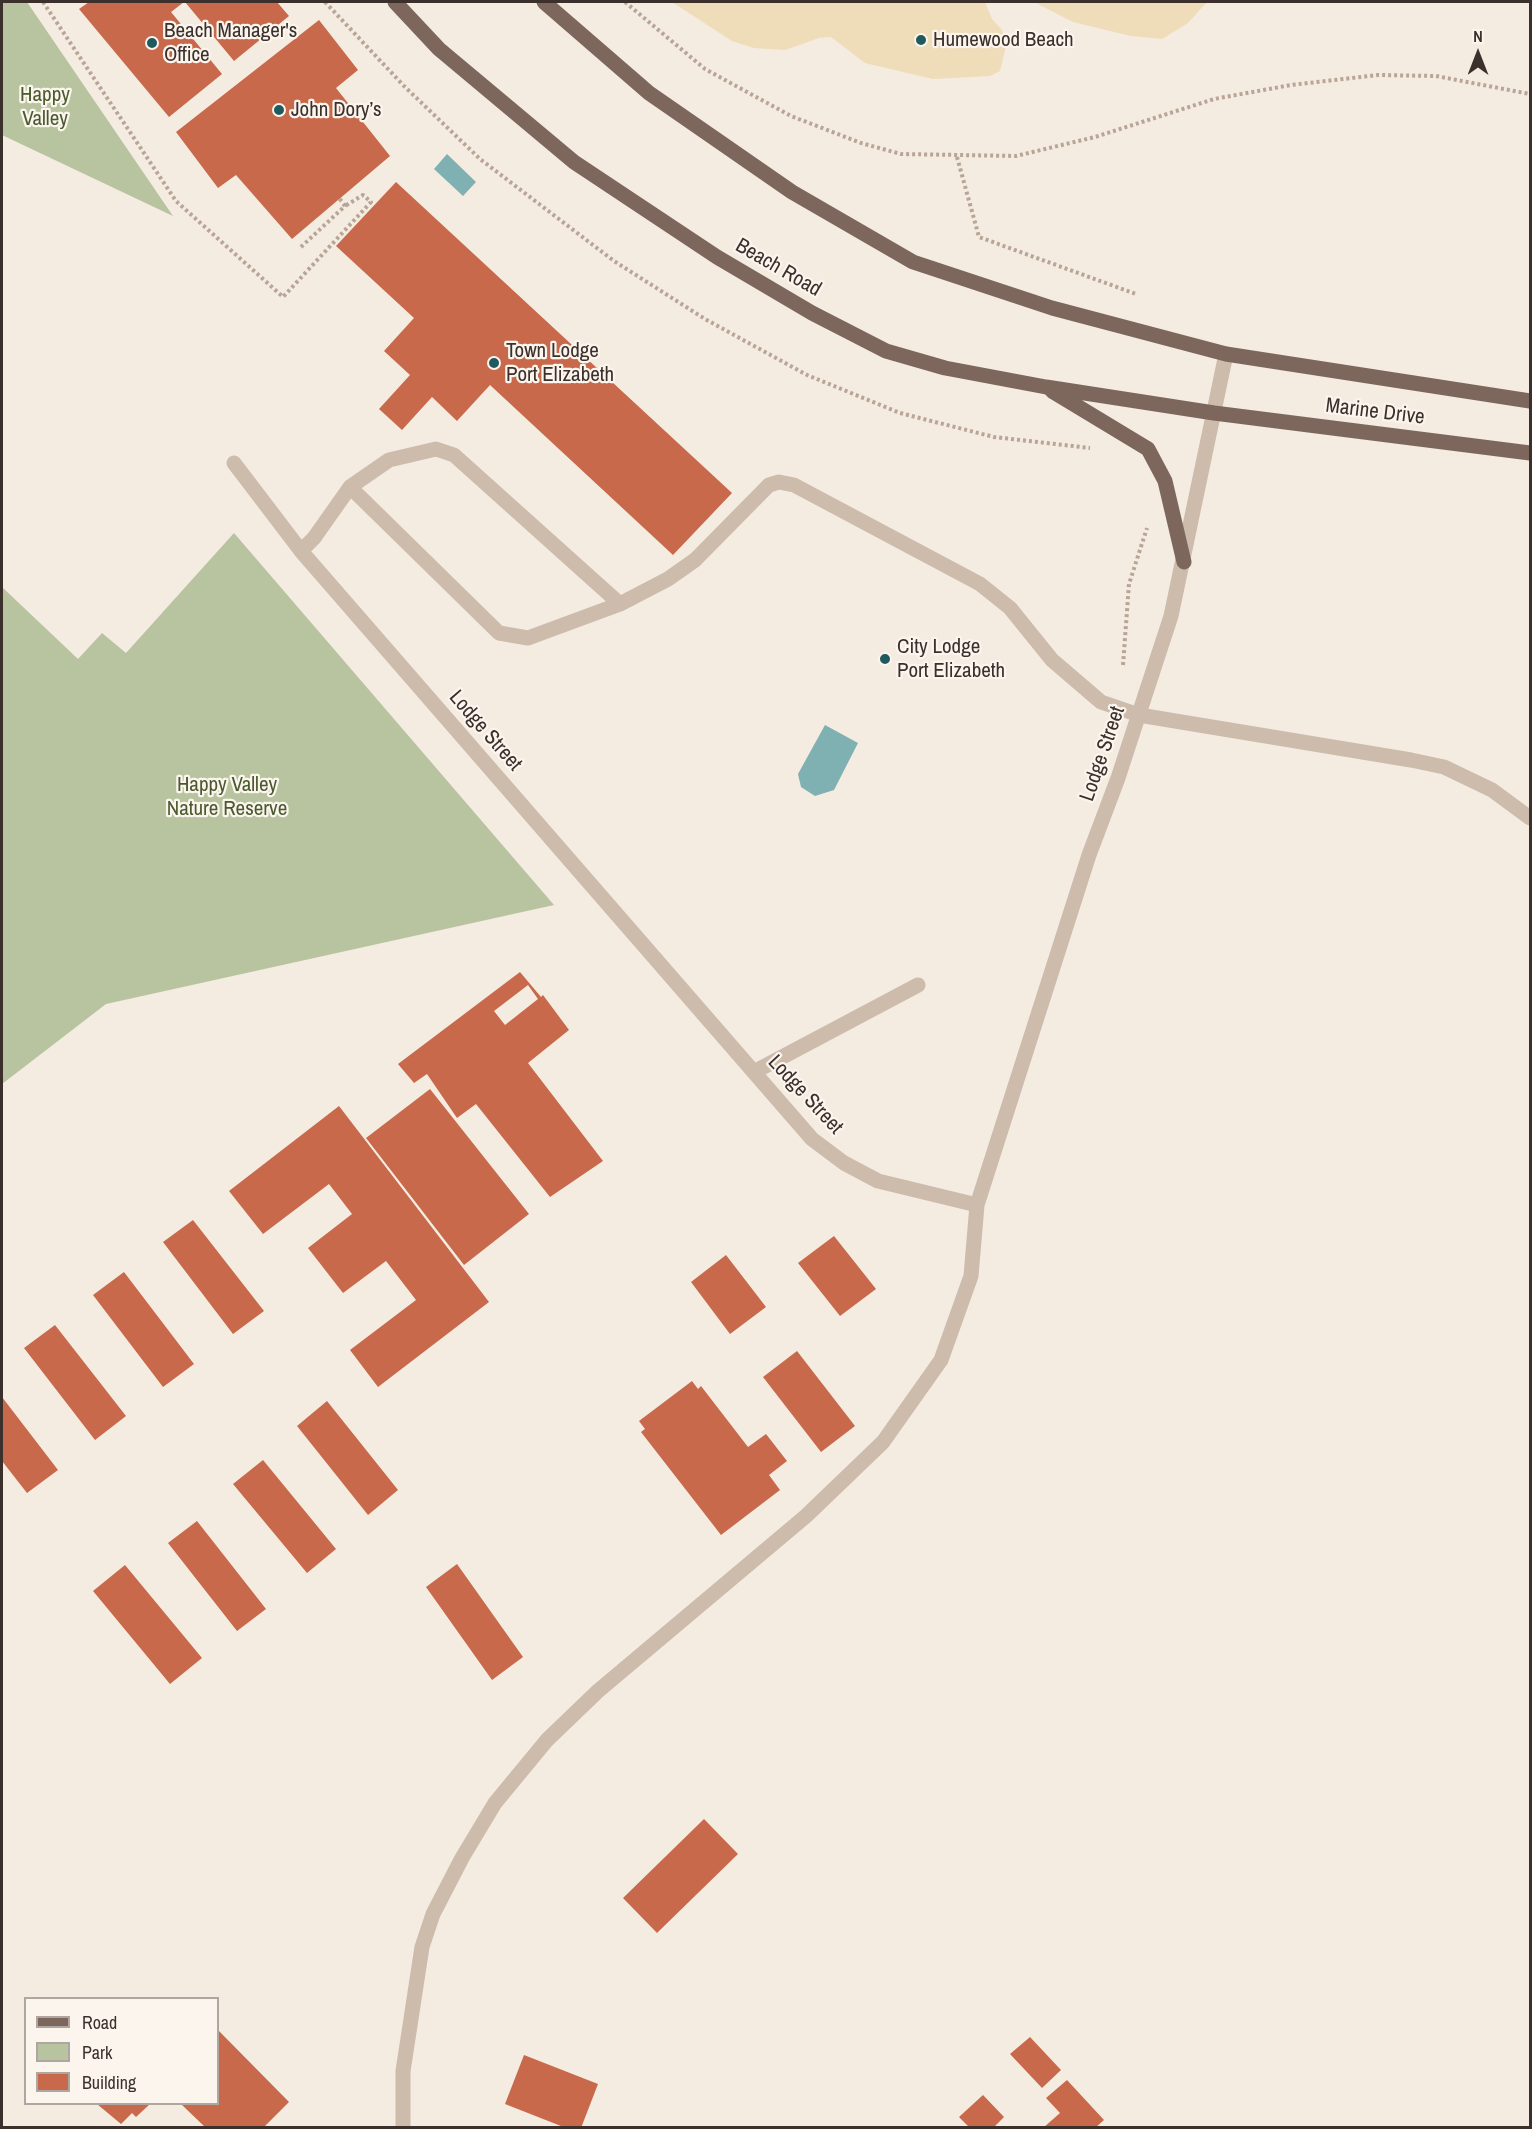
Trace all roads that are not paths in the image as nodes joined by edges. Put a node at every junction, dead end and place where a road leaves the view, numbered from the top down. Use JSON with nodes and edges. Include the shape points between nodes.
{"nodes":[{"id":1,"x":396,"y":2,"type":"edge"},
{"id":2,"x":544,"y":2,"type":"edge"},
{"id":3,"x":1226,"y":354,"type":"junction"},
{"id":4,"x":1046,"y":387,"type":"junction"},
{"id":5,"x":1530,"y":401,"type":"edge"},
{"id":6,"x":1214,"y":413,"type":"junction"},
{"id":7,"x":1530,"y":453,"type":"edge"},
{"id":8,"x":234,"y":463,"type":"dead end"},
{"id":9,"x":350,"y":487,"type":"junction"},
{"id":10,"x":301,"y":551,"type":"junction"},
{"id":11,"x":1184,"y":562,"type":"junction"},
{"id":12,"x":620,"y":604,"type":"junction"},
{"id":13,"x":1138,"y":715,"type":"junction"},
{"id":14,"x":1530,"y":818,"type":"edge"},
{"id":15,"x":918,"y":985,"type":"dead end"},
{"id":16,"x":754,"y":1072,"type":"junction"},
{"id":17,"x":977,"y":1204,"type":"junction"},
{"id":18,"x":403,"y":2127,"type":"edge"}],
"edges":[{"from":1,"to":4,"type":"main road","name":"Beach Road","via":[[439,49],[574,162],[717,257],[886,351],[945,368]]},
{"from":2,"to":3,"type":"main road","via":[[649,93],[792,192],[913,262],[1052,308]]},
{"from":3,"to":5,"type":"main road","name":"Marine Drive"},
{"from":3,"to":6,"type":"lane","name":"Lodge Street"},
{"from":4,"to":6,"type":"main road","name":"Beach Road"},
{"from":4,"to":11,"type":"main road","via":[[1148,449],[1165,482]]},
{"from":6,"to":7,"type":"main road","name":"Marine Drive"},
{"from":6,"to":11,"type":"lane","name":"Lodge Street"},
{"from":8,"to":10,"type":"lane","name":"Lodge Street"},
{"from":9,"to":10,"type":"lane"},
{"from":9,"to":12,"type":"lane","via":[[499,633],[528,638]]},
{"from":9,"to":12,"type":"lane","via":[[389,460],[425,449],[454,455]]},
{"from":10,"to":16,"type":"lane","name":"Lodge Street"},
{"from":11,"to":13,"type":"lane","name":"Lodge Street","via":[[1171,616]]},
{"from":12,"to":13,"type":"lane","via":[[695,560],[769,485],[794,485],[981,584],[1010,608],[1073,680],[1101,702]]},
{"from":13,"to":14,"type":"lane","via":[[1444,767],[1492,790]]},
{"from":13,"to":17,"type":"lane","name":"Lodge Street"},
{"from":15,"to":16,"type":"lane"},
{"from":16,"to":17,"type":"lane","name":"Lodge Street","via":[[812,1139],[844,1163],[878,1181]]},
{"from":17,"to":18,"type":"lane","via":[[971,1276],[941,1360],[884,1442],[806,1516],[598,1691],[547,1740],[495,1803],[433,1914],[422,1947],[403,2072]]}]}
